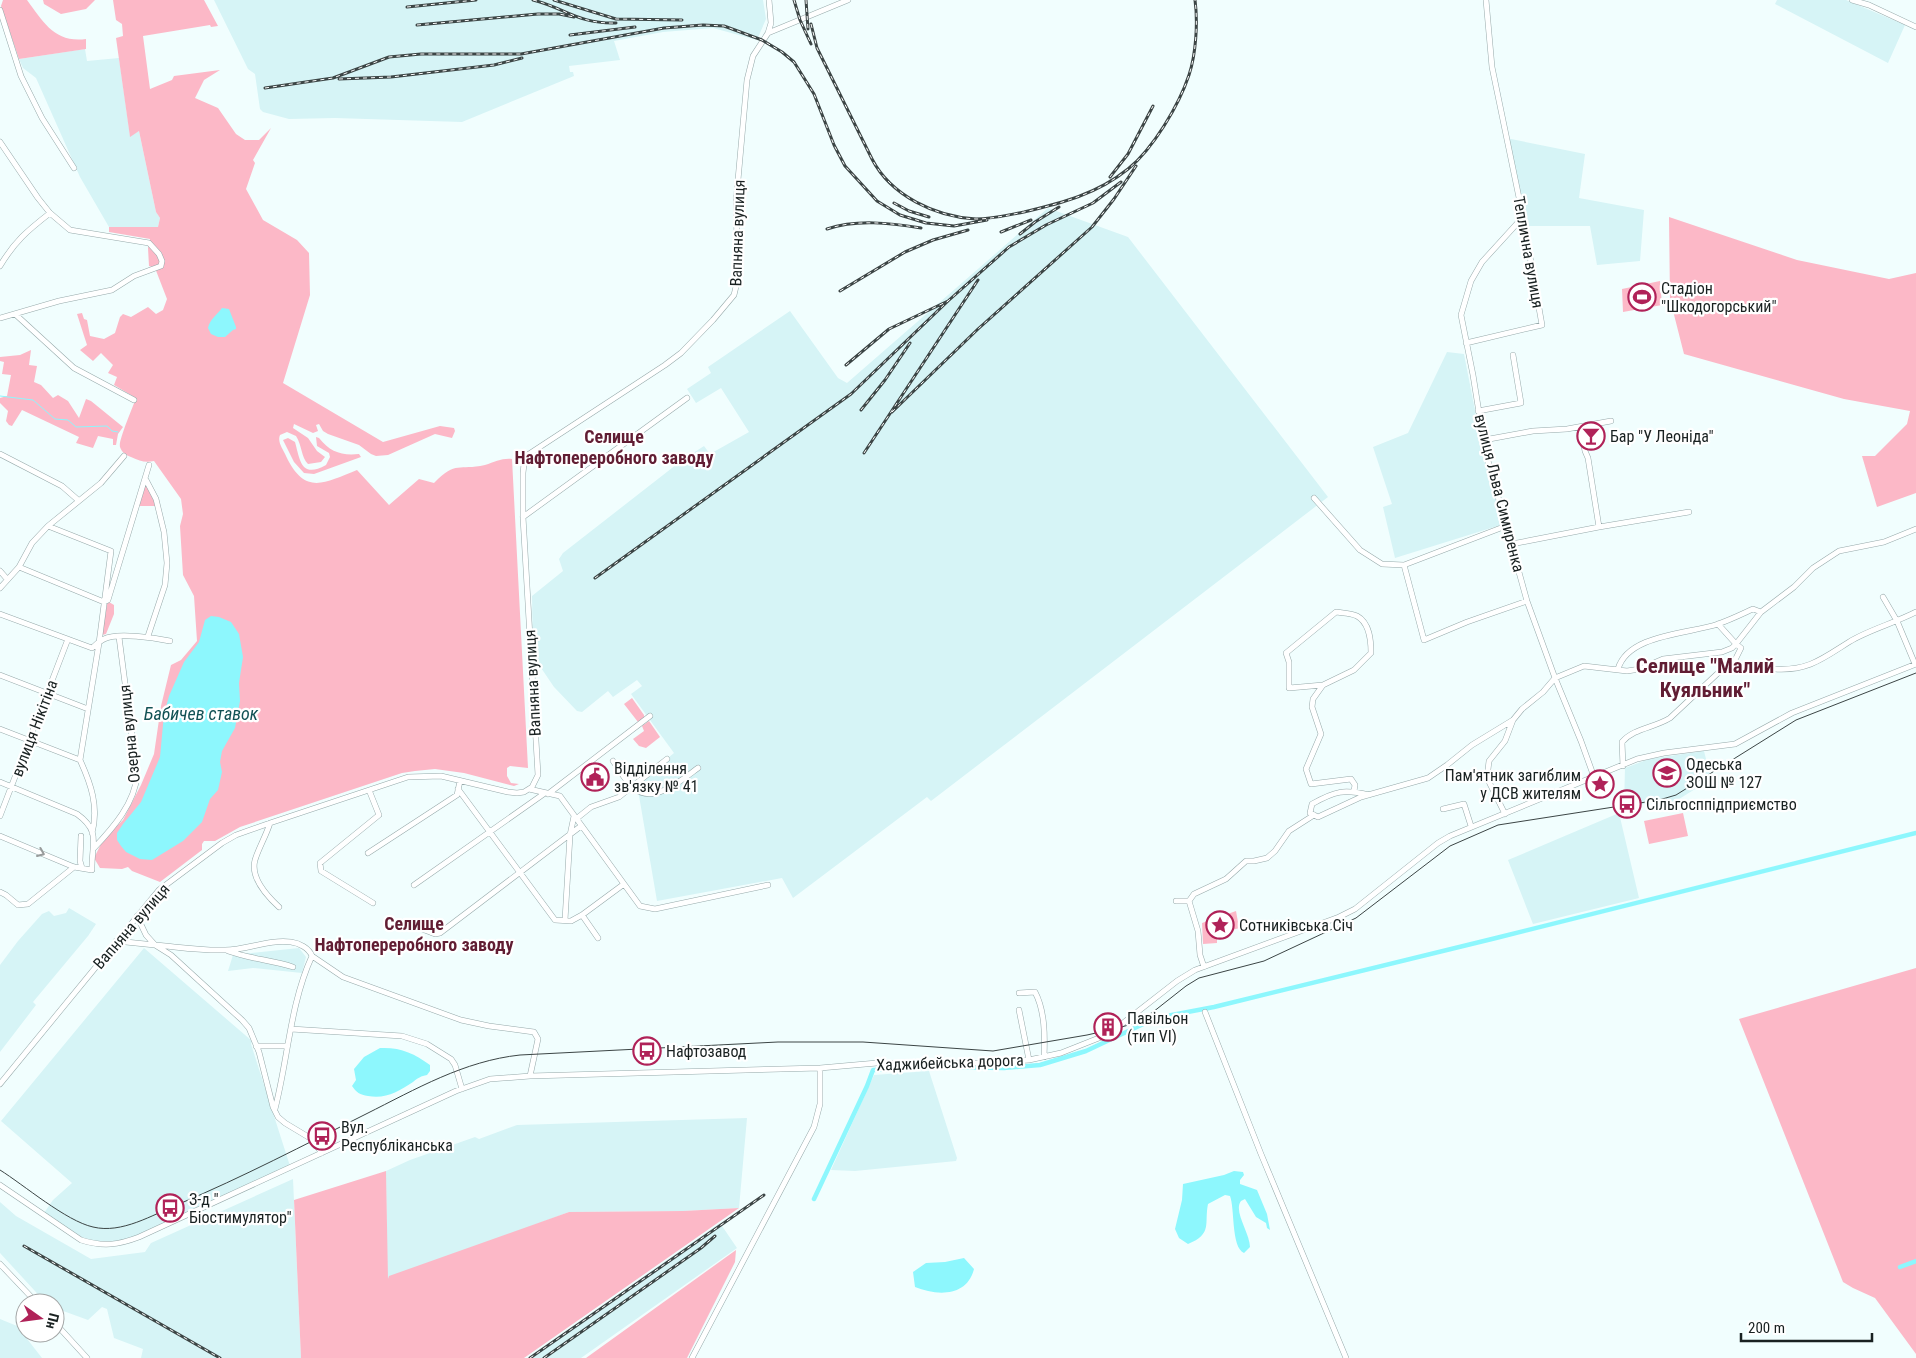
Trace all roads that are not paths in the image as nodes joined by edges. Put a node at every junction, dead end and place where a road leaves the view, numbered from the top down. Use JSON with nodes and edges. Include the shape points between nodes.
{"nodes":[{"id":1,"x":769,"y":0,"type":"edge"},
{"id":2,"x":848,"y":0,"type":"edge"},
{"id":3,"x":1486,"y":0,"type":"edge"},
{"id":4,"x":1852,"y":0,"type":"edge"},
{"id":5,"x":0,"y":10,"type":"edge"},
{"id":6,"x":1916,"y":27,"type":"edge"},
{"id":7,"x":768,"y":33,"type":"junction"},
{"id":8,"x":0,"y":142,"type":"edge"},
{"id":9,"x":74,"y":168,"type":"dead end"},
{"id":10,"x":50,"y":213,"type":"junction"},
{"id":11,"x":1523,"y":218,"type":"junction"},
{"id":12,"x":2,"y":260,"type":"edge"},
{"id":13,"x":0,"y":266,"type":"edge"},
{"id":14,"x":15,"y":314,"type":"junction"},
{"id":15,"x":0,"y":318,"type":"edge"},
{"id":16,"x":1466,"y":343,"type":"junction"},
{"id":17,"x":1513,"y":355,"type":"dead end"},
{"id":18,"x":687,"y":398,"type":"dead end"},
{"id":19,"x":134,"y":400,"type":"dead end"},
{"id":20,"x":1478,"y":411,"type":"junction"},
{"id":21,"x":1611,"y":420,"type":"dead end"},
{"id":22,"x":1580,"y":427,"type":"junction"},
{"id":23,"x":1484,"y":440,"type":"junction"},
{"id":24,"x":0,"y":454,"type":"edge"},
{"id":25,"x":124,"y":456,"type":"dead end"},
{"id":26,"x":149,"y":464,"type":"dead end"},
{"id":27,"x":146,"y":480,"type":"junction"},
{"id":28,"x":1314,"y":498,"type":"dead end"},
{"id":29,"x":78,"y":500,"type":"junction"},
{"id":30,"x":1689,"y":512,"type":"dead end"},
{"id":31,"x":523,"y":517,"type":"junction"},
{"id":32,"x":48,"y":526,"type":"junction"},
{"id":33,"x":1506,"y":526,"type":"junction"},
{"id":34,"x":1599,"y":526,"type":"junction"},
{"id":35,"x":1916,"y":529,"type":"edge"},
{"id":36,"x":1512,"y":544,"type":"junction"},
{"id":37,"x":1404,"y":565,"type":"junction"},
{"id":38,"x":19,"y":567,"type":"junction"},
{"id":39,"x":0,"y":571,"type":"edge"},
{"id":40,"x":7,"y":579,"type":"junction"},
{"id":41,"x":0,"y":588,"type":"edge"},
{"id":42,"x":1883,"y":597,"type":"dead end"},
{"id":43,"x":1527,"y":601,"type":"junction"},
{"id":44,"x":104,"y":602,"type":"junction"},
{"id":45,"x":1761,"y":612,"type":"junction"},
{"id":46,"x":1916,"y":612,"type":"edge"},
{"id":47,"x":0,"y":614,"type":"edge"},
{"id":48,"x":1897,"y":621,"type":"junction"},
{"id":49,"x":1718,"y":624,"type":"junction"},
{"id":50,"x":118,"y":636,"type":"junction"},
{"id":51,"x":148,"y":636,"type":"junction"},
{"id":52,"x":68,"y":639,"type":"junction"},
{"id":53,"x":170,"y":641,"type":"dead end"},
{"id":54,"x":99,"y":643,"type":"junction"},
{"id":55,"x":1736,"y":644,"type":"junction"},
{"id":56,"x":1916,"y":664,"type":"edge"},
{"id":57,"x":1775,"y":669,"type":"dead end"},
{"id":58,"x":1618,"y":670,"type":"junction"},
{"id":59,"x":0,"y":675,"type":"edge"},
{"id":60,"x":1555,"y":678,"type":"junction"},
{"id":61,"x":1323,"y":684,"type":"junction"},
{"id":62,"x":47,"y":694,"type":"junction"},
{"id":63,"x":88,"y":709,"type":"junction"},
{"id":64,"x":650,"y":716,"type":"dead end"},
{"id":65,"x":1513,"y":720,"type":"junction"},
{"id":66,"x":0,"y":729,"type":"edge"},
{"id":67,"x":29,"y":740,"type":"junction"},
{"id":68,"x":667,"y":759,"type":"dead end"},
{"id":69,"x":80,"y":760,"type":"junction"},
{"id":70,"x":614,"y":761,"type":"dead end"},
{"id":71,"x":1623,"y":766,"type":"junction"},
{"id":72,"x":698,"y":768,"type":"dead end"},
{"id":73,"x":1594,"y":777,"type":"junction"},
{"id":74,"x":460,"y":781,"type":"junction"},
{"id":75,"x":0,"y":782,"type":"edge"},
{"id":76,"x":12,"y":787,"type":"junction"},
{"id":77,"x":633,"y":788,"type":"junction"},
{"id":78,"x":458,"y":789,"type":"junction"},
{"id":79,"x":529,"y":789,"type":"junction"},
{"id":80,"x":369,"y":790,"type":"junction"},
{"id":81,"x":1354,"y":791,"type":"junction"},
{"id":82,"x":547,"y":793,"type":"junction"},
{"id":83,"x":1369,"y":795,"type":"junction"},
{"id":84,"x":1443,"y":809,"type":"dead end"},
{"id":85,"x":1505,"y":814,"type":"junction"},
{"id":86,"x":1314,"y":815,"type":"junction"},
{"id":87,"x":0,"y":816,"type":"edge"},
{"id":88,"x":575,"y":817,"type":"junction"},
{"id":89,"x":270,"y":823,"type":"junction"},
{"id":90,"x":581,"y":826,"type":"junction"},
{"id":91,"x":1471,"y":826,"type":"junction"},
{"id":92,"x":490,"y":832,"type":"junction"},
{"id":93,"x":92,"y":834,"type":"junction"},
{"id":94,"x":570,"y":835,"type":"junction"},
{"id":95,"x":0,"y":836,"type":"edge"},
{"id":96,"x":80,"y":836,"type":"dead end"},
{"id":97,"x":94,"y":848,"type":"junction"},
{"id":98,"x":368,"y":853,"type":"dead end"},
{"id":99,"x":74,"y":867,"type":"junction"},
{"id":100,"x":82,"y":868,"type":"junction"},
{"id":101,"x":520,"y":872,"type":"junction"},
{"id":102,"x":624,"y":884,"type":"junction"},
{"id":103,"x":414,"y":885,"type":"dead end"},
{"id":104,"x":768,"y":885,"type":"dead end"},
{"id":105,"x":0,"y":892,"type":"edge"},
{"id":106,"x":1176,"y":901,"type":"dead end"},
{"id":107,"x":1189,"y":901,"type":"junction"},
{"id":108,"x":372,"y":903,"type":"dead end"},
{"id":109,"x":279,"y":907,"type":"dead end"},
{"id":110,"x":582,"y":915,"type":"junction"},
{"id":111,"x":137,"y":916,"type":"junction"},
{"id":112,"x":565,"y":920,"type":"junction"},
{"id":113,"x":414,"y":926,"type":"dead end"},
{"id":114,"x":598,"y":938,"type":"dead end"},
{"id":115,"x":116,"y":941,"type":"junction"},
{"id":116,"x":156,"y":945,"type":"junction"},
{"id":117,"x":226,"y":950,"type":"junction"},
{"id":118,"x":312,"y":956,"type":"junction"},
{"id":119,"x":293,"y":967,"type":"dead end"},
{"id":120,"x":1204,"y":968,"type":"junction"},
{"id":121,"x":1018,"y":993,"type":"dead end"},
{"id":122,"x":1019,"y":1010,"type":"dead end"},
{"id":123,"x":1205,"y":1012,"type":"dead end"},
{"id":124,"x":291,"y":1030,"type":"junction"},
{"id":125,"x":256,"y":1046,"type":"junction"},
{"id":126,"x":287,"y":1046,"type":"junction"},
{"id":127,"x":1044,"y":1057,"type":"junction"},
{"id":128,"x":1029,"y":1060,"type":"junction"},
{"id":129,"x":820,"y":1068,"type":"junction"},
{"id":130,"x":530,"y":1076,"type":"junction"},
{"id":131,"x":0,"y":1084,"type":"edge"},
{"id":132,"x":462,"y":1089,"type":"junction"},
{"id":133,"x":275,"y":1110,"type":"junction"},
{"id":134,"x":322,"y":1153,"type":"junction"},
{"id":135,"x":0,"y":1185,"type":"edge"},
{"id":136,"x":0,"y":1264,"type":"edge"},
{"id":137,"x":28,"y":1293,"type":"edge"},
{"id":138,"x":65,"y":1334,"type":"edge"},
{"id":139,"x":87,"y":1358,"type":"edge"},
{"id":140,"x":692,"y":1358,"type":"edge"},
{"id":141,"x":1346,"y":1358,"type":"edge"}],
"edges":[{"from":1,"to":7,"type":"street","via":[[771,18]]},
{"from":2,"to":7,"type":"street"},
{"from":3,"to":11,"type":"street","name":"Теплична вулиця","via":[[1494,78]]},
{"from":4,"to":6,"type":"street"},
{"from":5,"to":9,"type":"street","via":[[21,76],[42,118]]},
{"from":7,"to":31,"type":"street","name":"Вапняна вулиця","via":[[753,56],[747,80],[736,202],[738,278],[734,296],[658,371],[529,454],[523,474]]},
{"from":8,"to":10,"type":"street"},
{"from":10,"to":12,"type":"street","via":[[26,232]]},
{"from":10,"to":14,"type":"street","via":[[70,230],[149,243],[162,258],[162,265],[134,276],[112,290]]},
{"from":11,"to":16,"type":"street","name":"вулиця Льва Симиренка","via":[[1482,262],[1472,281],[1461,315]]},
{"from":11,"to":16,"type":"street","name":"Теплична вулиця","via":[[1542,325]]},
{"from":12,"to":13,"type":"street"},
{"from":14,"to":15,"type":"street"},
{"from":14,"to":19,"type":"street","via":[[74,368]]},
{"from":16,"to":20,"type":"street","name":"вулиця Льва Симиренка"},
{"from":17,"to":20,"type":"street","via":[[1521,402]]},
{"from":18,"to":31,"type":"street"},
{"from":20,"to":23,"type":"street","name":"вулиця Льва Симиренка"},
{"from":21,"to":22,"type":"street"},
{"from":22,"to":23,"type":"street"},
{"from":22,"to":34,"type":"street"},
{"from":23,"to":33,"type":"street","name":"вулиця Льва Симиренка"},
{"from":24,"to":29,"type":"street","via":[[62,486]]},
{"from":25,"to":29,"type":"street","via":[[101,483]]},
{"from":26,"to":27,"type":"street"},
{"from":27,"to":44,"type":"street","via":[[110,595]]},
{"from":27,"to":51,"type":"street","via":[[156,499],[167,563],[165,585]]},
{"from":28,"to":37,"type":"street","via":[[1360,550],[1382,564]]},
{"from":29,"to":32,"type":"street"},
{"from":30,"to":34,"type":"street"},
{"from":31,"to":79,"type":"street","name":"Вапняна вулиця","via":[[538,775]]},
{"from":32,"to":38,"type":"street","via":[[32,543]]},
{"from":32,"to":44,"type":"street","via":[[110,551]]},
{"from":33,"to":36,"type":"street","name":"вулиця Льва Симиренка"},
{"from":33,"to":37,"type":"street"},
{"from":34,"to":36,"type":"street"},
{"from":35,"to":45,"type":"street","via":[[1884,542],[1839,551],[1813,568]]},
{"from":36,"to":43,"type":"street","name":"вулиця Льва Симиренка"},
{"from":37,"to":43,"type":"street","via":[[1424,640]]},
{"from":38,"to":40,"type":"street"},
{"from":38,"to":44,"type":"street"},
{"from":39,"to":40,"type":"street"},
{"from":40,"to":41,"type":"street"},
{"from":42,"to":48,"type":"street"},
{"from":43,"to":60,"type":"street","name":"вулиця Льва Симиренка"},
{"from":44,"to":54,"type":"street"},
{"from":45,"to":49,"type":"street","via":[[1754,609]]},
{"from":45,"to":55,"type":"street"},
{"from":46,"to":48,"type":"street"},
{"from":47,"to":52,"type":"street"},
{"from":48,"to":56,"type":"street"},
{"from":48,"to":57,"type":"street","via":[[1798,669]]},
{"from":49,"to":55,"type":"street"},
{"from":49,"to":58,"type":"street","via":[[1662,636],[1623,657]]},
{"from":50,"to":51,"type":"street"},
{"from":50,"to":54,"type":"street","via":[[105,638]]},
{"from":50,"to":97,"type":"street","name":"Озерна вулиця","via":[[136,789],[124,811]]},
{"from":51,"to":53,"type":"street"},
{"from":52,"to":54,"type":"street","via":[[92,648]]},
{"from":52,"to":62,"type":"street","name":"вулиця Нікітіна"},
{"from":54,"to":63,"type":"street"},
{"from":55,"to":58,"type":"street","via":[[1722,652],[1662,659],[1640,669]]},
{"from":55,"to":71,"type":"street","via":[[1741,648],[1735,660],[1678,712],[1661,723],[1628,734],[1622,742]]},
{"from":56,"to":71,"type":"street","name":"Хаджибейська дорога","via":[[1792,713],[1735,744],[1652,755]]},
{"from":58,"to":60,"type":"street","via":[[1584,666]]},
{"from":59,"to":62,"type":"street"},
{"from":60,"to":65,"type":"street"},
{"from":60,"to":73,"type":"street","name":"вулиця Льва Симиренка"},
{"from":61,"to":61,"type":"street","via":[[1354,670],[1371,653],[1371,636],[1358,616],[1336,612],[1286,653],[1289,688]]},
{"from":61,"to":81,"type":"street","via":[[1313,699],[1312,707],[1321,734],[1306,769],[1308,778],[1311,784],[1351,780],[1355,785]]},
{"from":62,"to":63,"type":"street"},
{"from":62,"to":67,"type":"street","name":"вулиця Нікітіна"},
{"from":63,"to":69,"type":"street"},
{"from":64,"to":82,"type":"street"},
{"from":65,"to":83,"type":"street","via":[[1428,778]]},
{"from":65,"to":85,"type":"street","via":[[1505,741],[1489,761],[1487,770]]},
{"from":66,"to":67,"type":"street"},
{"from":67,"to":69,"type":"street"},
{"from":67,"to":76,"type":"street","name":"вулиця Нікітіна"},
{"from":68,"to":77,"type":"street"},
{"from":69,"to":93,"type":"street","via":[[94,799],[96,816]]},
{"from":70,"to":77,"type":"street"},
{"from":71,"to":73,"type":"street","name":"Хаджибейська дорога"},
{"from":72,"to":77,"type":"street","via":[[658,793]]},
{"from":73,"to":85,"type":"street","name":"Хаджибейська дорога"},
{"from":74,"to":78,"type":"street"},
{"from":74,"to":79,"type":"street","name":"Вапняна вулиця","via":[[508,792]]},
{"from":74,"to":80,"type":"street","name":"Вапняна вулиця","via":[[441,776],[408,776]]},
{"from":75,"to":76,"type":"street"},
{"from":76,"to":87,"type":"street","name":"вулиця Нікітіна"},
{"from":76,"to":93,"type":"street","via":[[77,814],[92,827]]},
{"from":77,"to":88,"type":"street","via":[[619,798],[591,807]]},
{"from":78,"to":92,"type":"street"},
{"from":78,"to":98,"type":"street","via":[[457,795]]},
{"from":79,"to":82,"type":"street"},
{"from":80,"to":89,"type":"street","name":"Вапняна вулиця"},
{"from":80,"to":108,"type":"street","via":[[379,815],[320,863],[321,871]]},
{"from":81,"to":83,"type":"street"},
{"from":81,"to":86,"type":"street","via":[[1327,795],[1312,804],[1310,813]]},
{"from":82,"to":88,"type":"street","via":[[560,796]]},
{"from":82,"to":92,"type":"street"},
{"from":83,"to":86,"type":"street","via":[[1318,817]]},
{"from":84,"to":91,"type":"street","via":[[1464,804]]},
{"from":85,"to":91,"type":"street","name":"Хаджибейська дорога"},
{"from":86,"to":107,"type":"street","via":[[1289,831],[1275,852],[1266,858],[1246,861],[1226,879],[1194,894]]},
{"from":88,"to":90,"type":"street"},
{"from":88,"to":94,"type":"street"},
{"from":89,"to":109,"type":"street","via":[[254,862],[257,879],[267,896]]},
{"from":89,"to":111,"type":"street","name":"Вапняна вулиця","via":[[236,835],[210,850],[159,890]]},
{"from":90,"to":94,"type":"street"},
{"from":90,"to":102,"type":"street"},
{"from":91,"to":120,"type":"street","name":"Хаджибейська дорога","via":[[1438,843],[1355,909]]},
{"from":92,"to":101,"type":"street"},
{"from":92,"to":103,"type":"street"},
{"from":93,"to":97,"type":"street"},
{"from":94,"to":101,"type":"street"},
{"from":94,"to":112,"type":"street"},
{"from":95,"to":99,"type":"street","one_way":true},
{"from":96,"to":100,"type":"street"},
{"from":97,"to":100,"type":"street","via":[[92,870]]},
{"from":99,"to":100,"type":"street"},
{"from":99,"to":105,"type":"street","via":[[28,904],[18,904]]},
{"from":101,"to":112,"type":"street","via":[[555,920]]},
{"from":101,"to":113,"type":"street","via":[[440,933]]},
{"from":102,"to":104,"type":"street","via":[[640,906],[655,909]]},
{"from":102,"to":110,"type":"street"},
{"from":106,"to":107,"type":"street"},
{"from":107,"to":120,"type":"street"},
{"from":110,"to":112,"type":"street","via":[[571,921]]},
{"from":110,"to":114,"type":"street"},
{"from":111,"to":115,"type":"street","name":"Вапняна вулиця"},
{"from":111,"to":116,"type":"street","via":[[146,935]]},
{"from":115,"to":116,"type":"street"},
{"from":115,"to":131,"type":"street","name":"Вапняна вулиця"},
{"from":116,"to":117,"type":"street"},
{"from":116,"to":125,"type":"street","via":[[242,1020]]},
{"from":117,"to":118,"type":"street","via":[[291,942],[310,951]]},
{"from":117,"to":119,"type":"street","via":[[246,958]]},
{"from":118,"to":124,"type":"street"},
{"from":118,"to":130,"type":"street","via":[[343,977],[461,1020],[534,1032],[538,1039]]},
{"from":120,"to":127,"type":"street","name":"Хаджибейська дорога","via":[[1177,981],[1109,1034]]},
{"from":121,"to":127,"type":"street","via":[[1035,992],[1039,999]]},
{"from":122,"to":128,"type":"street"},
{"from":123,"to":141,"type":"street"},
{"from":124,"to":126,"type":"street"},
{"from":124,"to":132,"type":"street","via":[[402,1036],[427,1044],[451,1059]]},
{"from":125,"to":126,"type":"street"},
{"from":125,"to":133,"type":"street"},
{"from":126,"to":133,"type":"street"},
{"from":127,"to":128,"type":"street","name":"Хаджибейська дорога"},
{"from":128,"to":129,"type":"street","name":"Хаджибейська дорога","via":[[877,1063]]},
{"from":129,"to":130,"type":"street","name":"Хаджибейська дорога"},
{"from":129,"to":140,"type":"street","via":[[821,1098],[814,1128]]},
{"from":130,"to":132,"type":"street","name":"Хаджибейська дорога","via":[[490,1079]]},
{"from":132,"to":134,"type":"street","name":"Хаджибейська дорога"},
{"from":133,"to":134,"type":"street","via":[[281,1121],[310,1138]]},
{"from":134,"to":135,"type":"street","name":"Хаджибейська дорога","via":[[139,1237],[112,1244],[97,1245],[81,1240]]},
{"from":136,"to":137,"type":"street"},
{"from":138,"to":139,"type":"street"}]}
